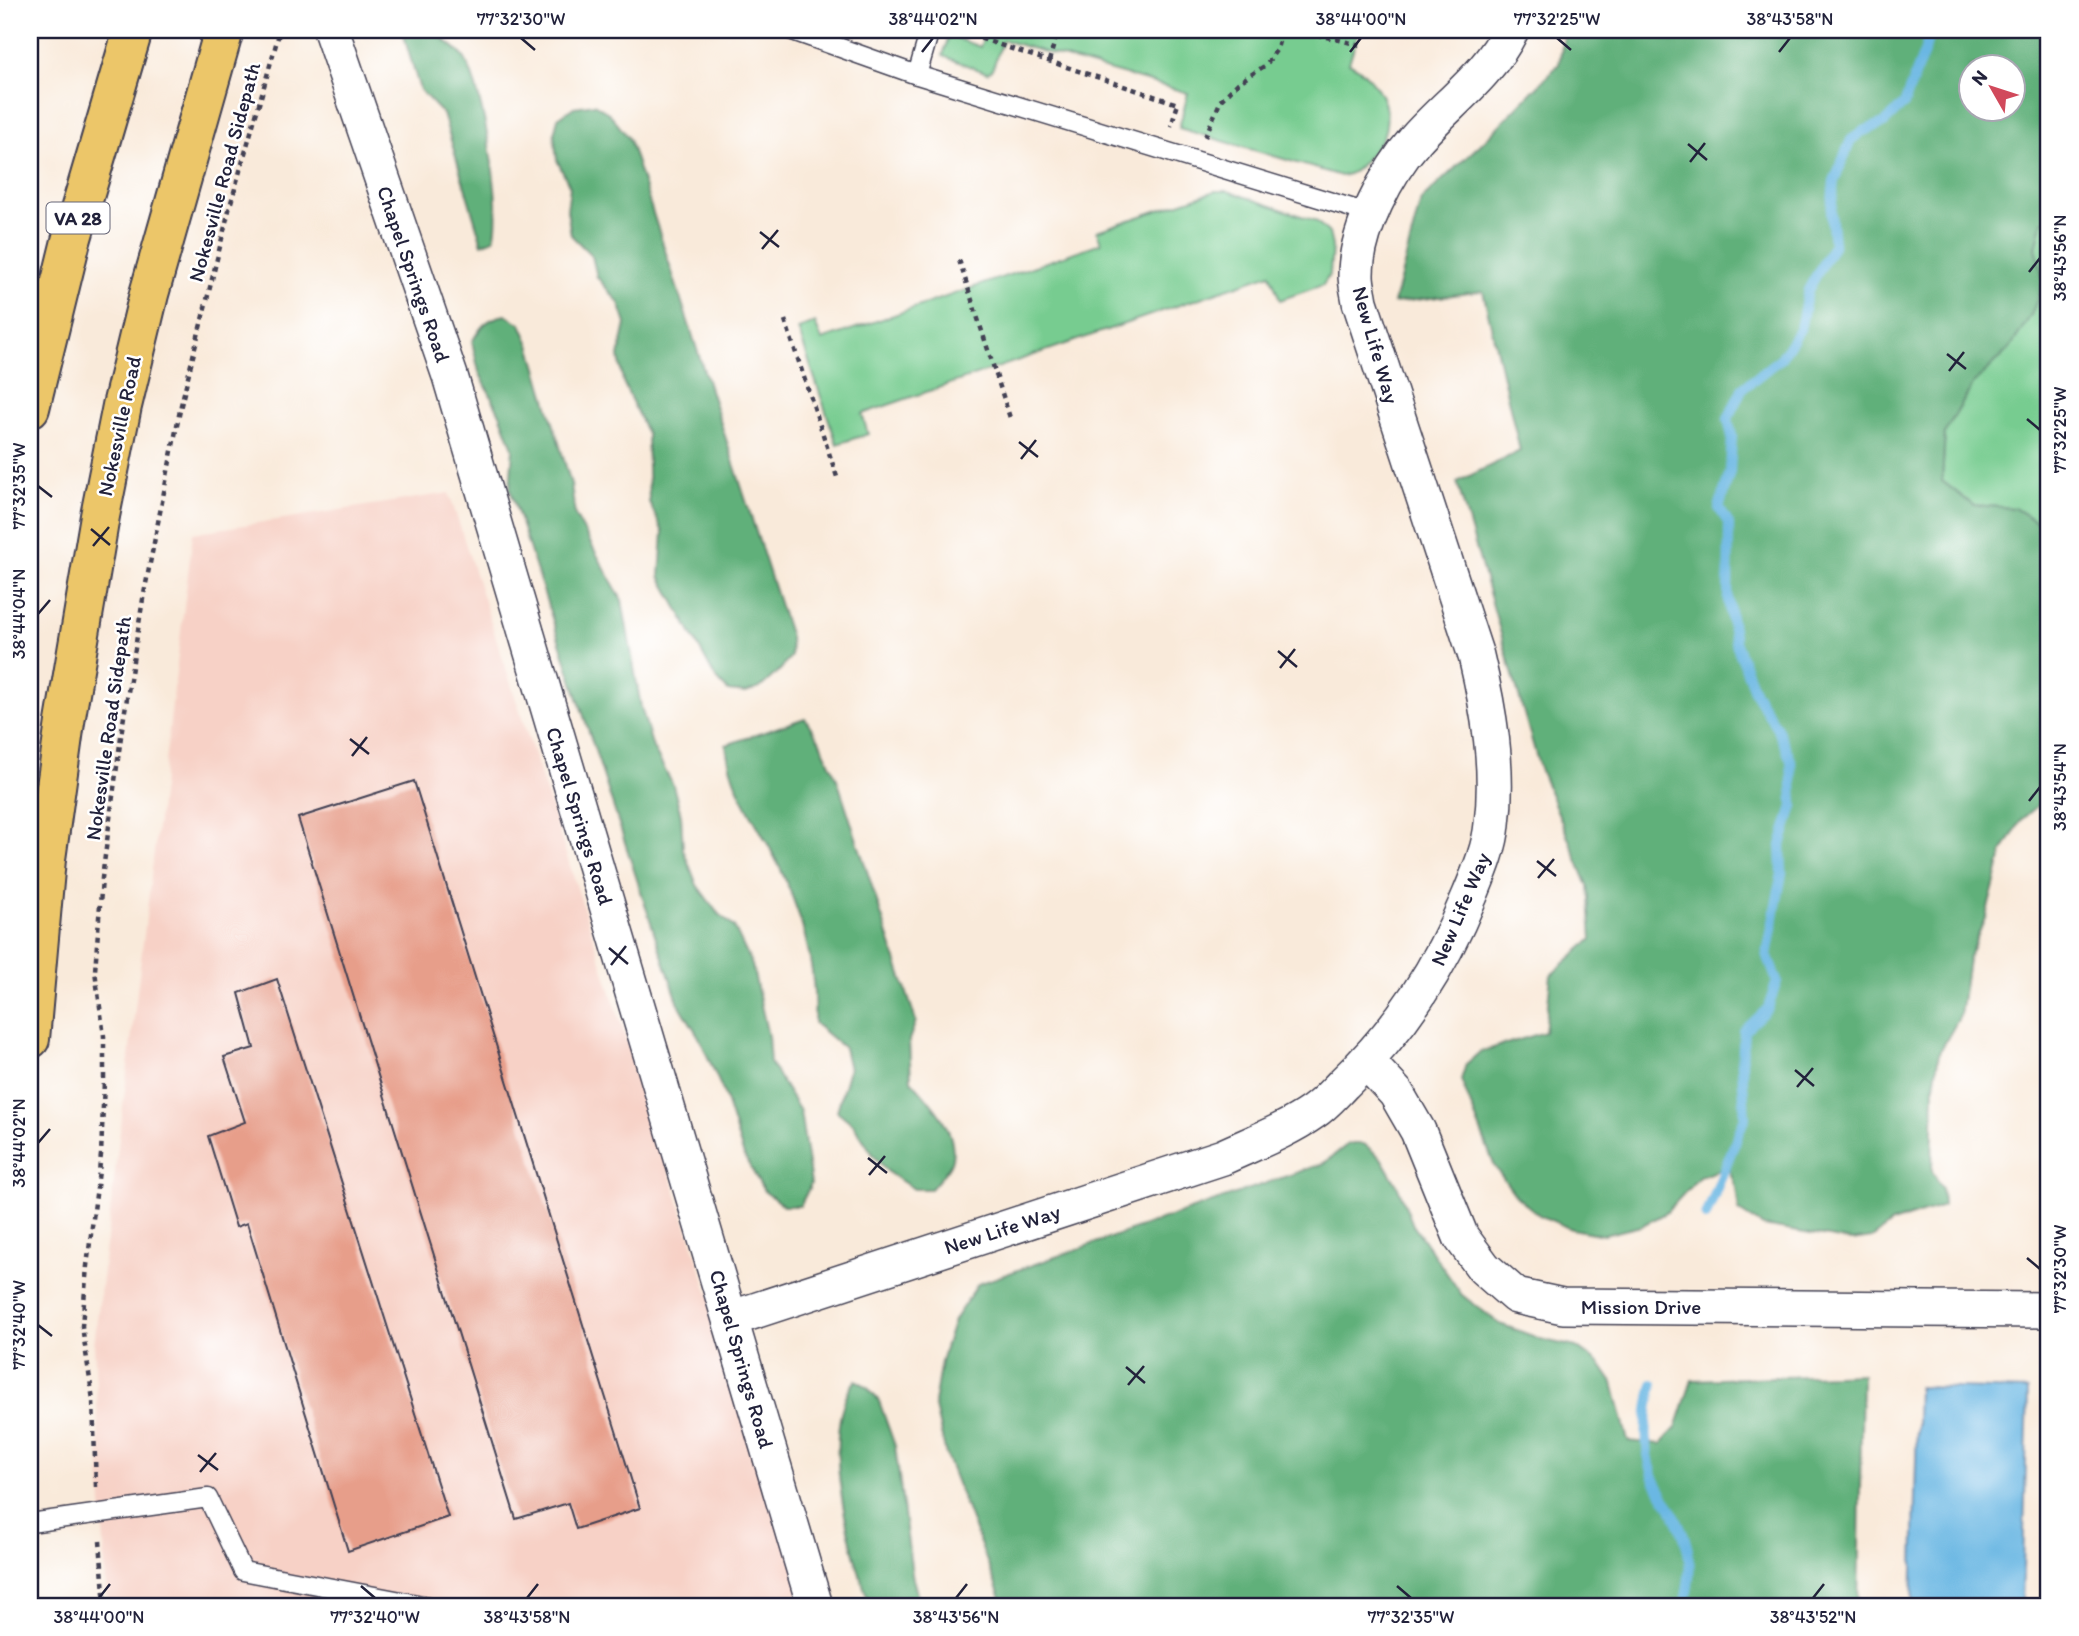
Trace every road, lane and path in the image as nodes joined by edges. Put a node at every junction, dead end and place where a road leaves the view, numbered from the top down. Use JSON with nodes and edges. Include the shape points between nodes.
{"nodes":[{"id":1,"x":133,"y":30,"type":"edge"},
{"id":2,"x":224,"y":30,"type":"edge"},
{"id":3,"x":280,"y":30,"type":"edge"},
{"id":4,"x":331,"y":30,"type":"edge"},
{"id":5,"x":790,"y":30,"type":"edge"},
{"id":6,"x":930,"y":30,"type":"edge"},
{"id":7,"x":981,"y":30,"type":"edge"},
{"id":8,"x":1058,"y":30,"type":"edge"},
{"id":9,"x":1282,"y":30,"type":"edge"},
{"id":10,"x":1297,"y":30,"type":"edge"},
{"id":11,"x":1511,"y":30,"type":"edge"},
{"id":12,"x":1360,"y":45,"type":"dead end"},
{"id":13,"x":1049,"y":61,"type":"junction"},
{"id":14,"x":916,"y":75,"type":"junction"},
{"id":15,"x":1164,"y":151,"type":"junction"},
{"id":16,"x":1198,"y":161,"type":"junction"},
{"id":17,"x":1371,"y":214,"type":"junction"},
{"id":18,"x":959,"y":260,"type":"dead end"},
{"id":19,"x":785,"y":320,"type":"dead end"},
{"id":20,"x":30,"y":408,"type":"edge"},
{"id":21,"x":1011,"y":421,"type":"dead end"},
{"id":22,"x":838,"y":480,"type":"dead end"},
{"id":23,"x":30,"y":1040,"type":"edge"},
{"id":24,"x":1367,"y":1062,"type":"junction"},
{"id":25,"x":2049,"y":1310,"type":"edge"},
{"id":26,"x":730,"y":1319,"type":"junction"},
{"id":27,"x":93,"y":1444,"type":"dead end"},
{"id":28,"x":30,"y":1523,"type":"edge"},
{"id":29,"x":102,"y":1560,"type":"dead end"},
{"id":30,"x":105,"y":1606,"type":"edge"},
{"id":31,"x":428,"y":1606,"type":"edge"},
{"id":32,"x":815,"y":1606,"type":"edge"}],
"edges":[{"from":1,"to":20,"type":"highway","number":"VA 28","via":[[71,241]]},
{"from":2,"to":23,"type":"highway","name":"Nokesville Road","via":[[149,294],[103,504],[46,859]]},
{"from":3,"to":27,"type":"path","name":"Nokesville Road Sidepath","via":[[184,392],[122,729],[102,878],[95,971],[104,1036],[101,1155],[82,1326],[93,1400]]},
{"from":4,"to":26,"type":"street","name":"Chapel Springs Road","via":[[450,376]]},
{"from":5,"to":14,"type":"lane"},
{"from":6,"to":14,"type":"lane"},
{"from":7,"to":13,"type":"path","via":[[979,38]]},
{"from":8,"to":13,"type":"path"},
{"from":9,"to":16,"type":"path","via":[[1266,65],[1221,100]]},
{"from":10,"to":12,"type":"path"},
{"from":11,"to":17,"type":"street","name":"New Life Way","via":[[1476,81],[1416,139],[1387,178]]},
{"from":13,"to":15,"type":"path","via":[[1178,104]]},
{"from":14,"to":15,"type":"lane"},
{"from":15,"to":16,"type":"lane"},
{"from":16,"to":17,"type":"lane"},
{"from":17,"to":24,"type":"street","name":"New Life Way","via":[[1356,276],[1360,302],[1476,656],[1494,764],[1492,825],[1454,935],[1429,981]]},
{"from":18,"to":21,"type":"path"},
{"from":19,"to":22,"type":"path"},
{"from":24,"to":25,"type":"street","name":"Mission Drive","via":[[1396,1093],[1418,1131],[1461,1237],[1484,1268],[1516,1296],[1563,1306]]},
{"from":24,"to":26,"type":"street","name":"New Life Way","via":[[1315,1111],[1223,1157]]},
{"from":26,"to":32,"type":"street","name":"Chapel Springs Road"},
{"from":28,"to":31,"type":"lane","via":[[208,1498],[243,1572]]},
{"from":29,"to":30,"type":"path"}]}
